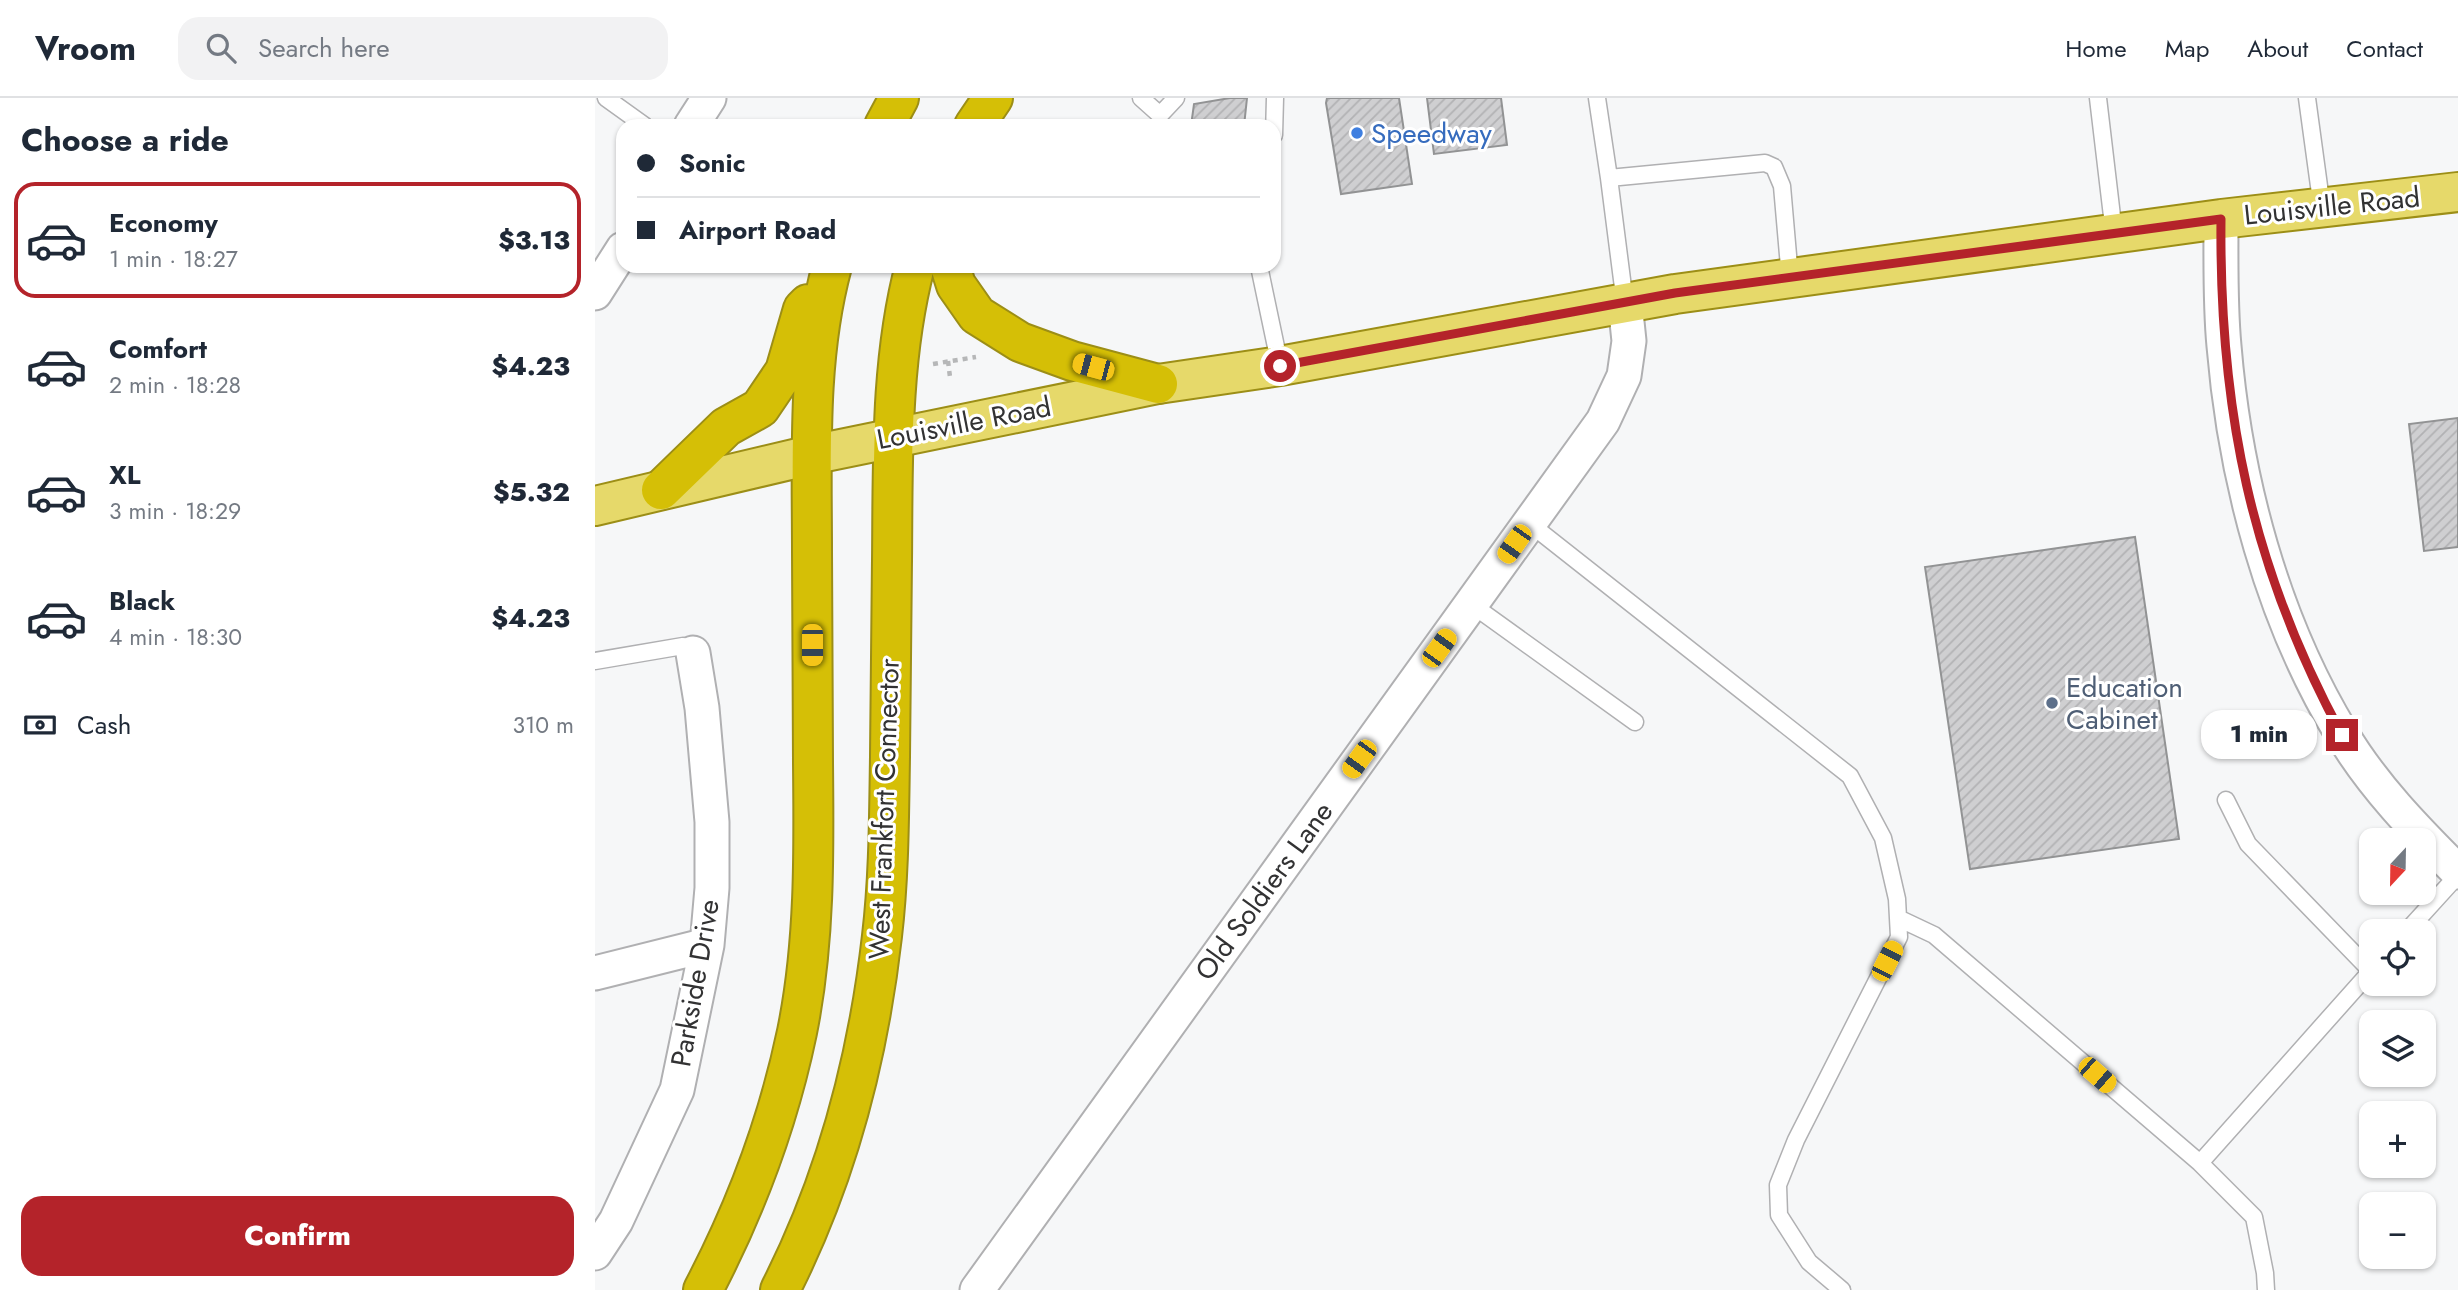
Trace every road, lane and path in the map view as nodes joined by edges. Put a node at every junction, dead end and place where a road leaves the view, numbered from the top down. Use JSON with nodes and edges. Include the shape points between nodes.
{"nodes":[{"id":1,"x":606,"y":98,"type":"edge"},
{"id":2,"x":709,"y":98,"type":"edge"},
{"id":3,"x":899,"y":98,"type":"edge"},
{"id":4,"x":993,"y":98,"type":"edge"},
{"id":5,"x":1141,"y":98,"type":"edge"},
{"id":6,"x":1176,"y":98,"type":"edge"},
{"id":7,"x":1275,"y":98,"type":"edge"},
{"id":8,"x":1597,"y":98,"type":"edge"},
{"id":9,"x":2098,"y":98,"type":"edge"},
{"id":10,"x":2307,"y":98,"type":"edge"},
{"id":11,"x":635,"y":119,"type":"edge"},
{"id":12,"x":696,"y":119,"type":"edge"},
{"id":13,"x":888,"y":119,"type":"edge"},
{"id":14,"x":979,"y":119,"type":"edge"},
{"id":15,"x":1159,"y":119,"type":"edge"},
{"id":16,"x":1161,"y":119,"type":"edge"},
{"id":17,"x":1274,"y":119,"type":"edge"},
{"id":18,"x":1609,"y":178,"type":"junction"},
{"id":19,"x":2458,"y":192,"type":"edge"},
{"id":20,"x":2322,"y":208,"type":"junction"},
{"id":21,"x":2221,"y":219,"type":"junction"},
{"id":22,"x":2114,"y":233,"type":"junction"},
{"id":23,"x":616,"y":260,"type":"edge"},
{"id":24,"x":913,"y":273,"type":"edge"},
{"id":25,"x":952,"y":273,"type":"edge"},
{"id":26,"x":1260,"y":273,"type":"edge"},
{"id":27,"x":830,"y":274,"type":"edge"},
{"id":28,"x":1790,"y":278,"type":"junction"},
{"id":29,"x":595,"y":293,"type":"edge"},
{"id":30,"x":1625,"y":303,"type":"junction"},
{"id":31,"x":986,"y":356,"type":"dead end"},
{"id":32,"x":949,"y":361,"type":"junction"},
{"id":33,"x":925,"y":365,"type":"dead end"},
{"id":34,"x":1280,"y":366,"type":"junction"},
{"id":35,"x":950,"y":377,"type":"dead end"},
{"id":36,"x":1157,"y":384,"type":"junction"},
{"id":37,"x":894,"y":437,"type":"junction"},
{"id":38,"x":811,"y":455,"type":"junction"},
{"id":39,"x":661,"y":490,"type":"junction"},
{"id":40,"x":595,"y":506,"type":"edge"},
{"id":41,"x":1529,"y":523,"type":"junction"},
{"id":42,"x":1471,"y":604,"type":"junction"},
{"id":43,"x":692,"y":653,"type":"joint"},
{"id":44,"x":595,"y":661,"type":"edge"},
{"id":45,"x":1635,"y":722,"type":"dead end"},
{"id":46,"x":2226,"y":800,"type":"dead end"},
{"id":47,"x":2458,"y":873,"type":"edge"},
{"id":48,"x":1898,"y":918,"type":"junction"},
{"id":49,"x":2418,"y":919,"type":"edge"},
{"id":50,"x":707,"y":945,"type":"junction"},
{"id":51,"x":2359,"y":959,"type":"edge"},
{"id":52,"x":595,"y":973,"type":"edge"},
{"id":53,"x":2359,"y":984,"type":"edge"},
{"id":54,"x":2200,"y":1163,"type":"junction"},
{"id":55,"x":595,"y":1253,"type":"edge"},
{"id":56,"x":703,"y":1290,"type":"edge"},
{"id":57,"x":780,"y":1290,"type":"edge"},
{"id":58,"x":977,"y":1290,"type":"edge"},
{"id":59,"x":1842,"y":1290,"type":"edge"},
{"id":60,"x":2266,"y":1290,"type":"edge"}],
"edges":[{"from":1,"to":11,"type":"lane"},
{"from":2,"to":12,"type":"street"},
{"from":3,"to":13,"type":"highway"},
{"from":4,"to":14,"type":"highway"},
{"from":5,"to":15,"type":"lane"},
{"from":6,"to":16,"type":"lane"},
{"from":7,"to":17,"type":"lane"},
{"from":8,"to":18,"type":"lane"},
{"from":9,"to":22,"type":"lane"},
{"from":10,"to":20,"type":"lane"},
{"from":18,"to":28,"type":"lane","via":[[1765,163],[1774,167],[1782,186]]},
{"from":18,"to":30,"type":"lane"},
{"from":19,"to":20,"type":"main road","name":"Louisville Road"},
{"from":20,"to":21,"type":"main road","name":"Louisville Road"},
{"from":21,"to":22,"type":"main road","name":"Louisville Road"},
{"from":21,"to":47,"type":"street","via":[[2221,304],[2229,387],[2245,480],[2272,580],[2315,684],[2342,735],[2384,793]]},
{"from":22,"to":28,"type":"main road","name":"Louisville Road"},
{"from":23,"to":29,"type":"street"},
{"from":24,"to":37,"type":"highway","name":"West Frankfort Connector","via":[[904,317]]},
{"from":25,"to":36,"type":"highway","via":[[977,315],[1020,342]]},
{"from":26,"to":34,"type":"lane"},
{"from":27,"to":38,"type":"highway","via":[[816,361]]},
{"from":27,"to":39,"type":"highway","via":[[803,309],[785,371],[760,408],[726,427]]},
{"from":28,"to":30,"type":"main road","name":"Louisville Road"},
{"from":30,"to":34,"type":"main road","name":"Louisville Road"},
{"from":30,"to":41,"type":"street","name":"Old Soldiers Lane","via":[[1629,341],[1624,376],[1603,421]]},
{"from":31,"to":32,"type":"path"},
{"from":32,"to":33,"type":"path"},
{"from":32,"to":35,"type":"path"},
{"from":34,"to":36,"type":"main road","name":"Louisville Road"},
{"from":36,"to":37,"type":"main road","name":"Louisville Road"},
{"from":37,"to":38,"type":"main road","name":"Louisville Road"},
{"from":37,"to":57,"type":"highway","name":"West Frankfort Connector","via":[[887,882],[874,993],[861,1064],[835,1157],[812,1222]]},
{"from":38,"to":39,"type":"main road","name":"Louisville Road"},
{"from":38,"to":56,"type":"highway","via":[[813,844],[809,956],[779,1105],[755,1178]]},
{"from":39,"to":40,"type":"main road","name":"Louisville Road"},
{"from":41,"to":42,"type":"street","name":"Old Soldiers Lane"},
{"from":41,"to":48,"type":"lane","via":[[1850,776],[1883,838]]},
{"from":42,"to":45,"type":"lane"},
{"from":42,"to":58,"type":"street","name":"Old Soldiers Lane"},
{"from":43,"to":44,"type":"lane","via":[[683,646]]},
{"from":43,"to":50,"type":"street","name":"Parkside Drive","via":[[712,822]]},
{"from":46,"to":51,"type":"lane","via":[[2248,844]]},
{"from":47,"to":49,"type":"lane"},
{"from":48,"to":54,"type":"lane","via":[[1934,935]]},
{"from":48,"to":59,"type":"lane","via":[[1899,937],[1796,1140],[1778,1185],[1779,1215],[1809,1262]]},
{"from":50,"to":52,"type":"street"},
{"from":50,"to":55,"type":"street","name":"Parkside Drive","via":[[677,1090],[616,1221]]},
{"from":53,"to":54,"type":"lane"},
{"from":54,"to":60,"type":"lane","via":[[2254,1217]]}]}
